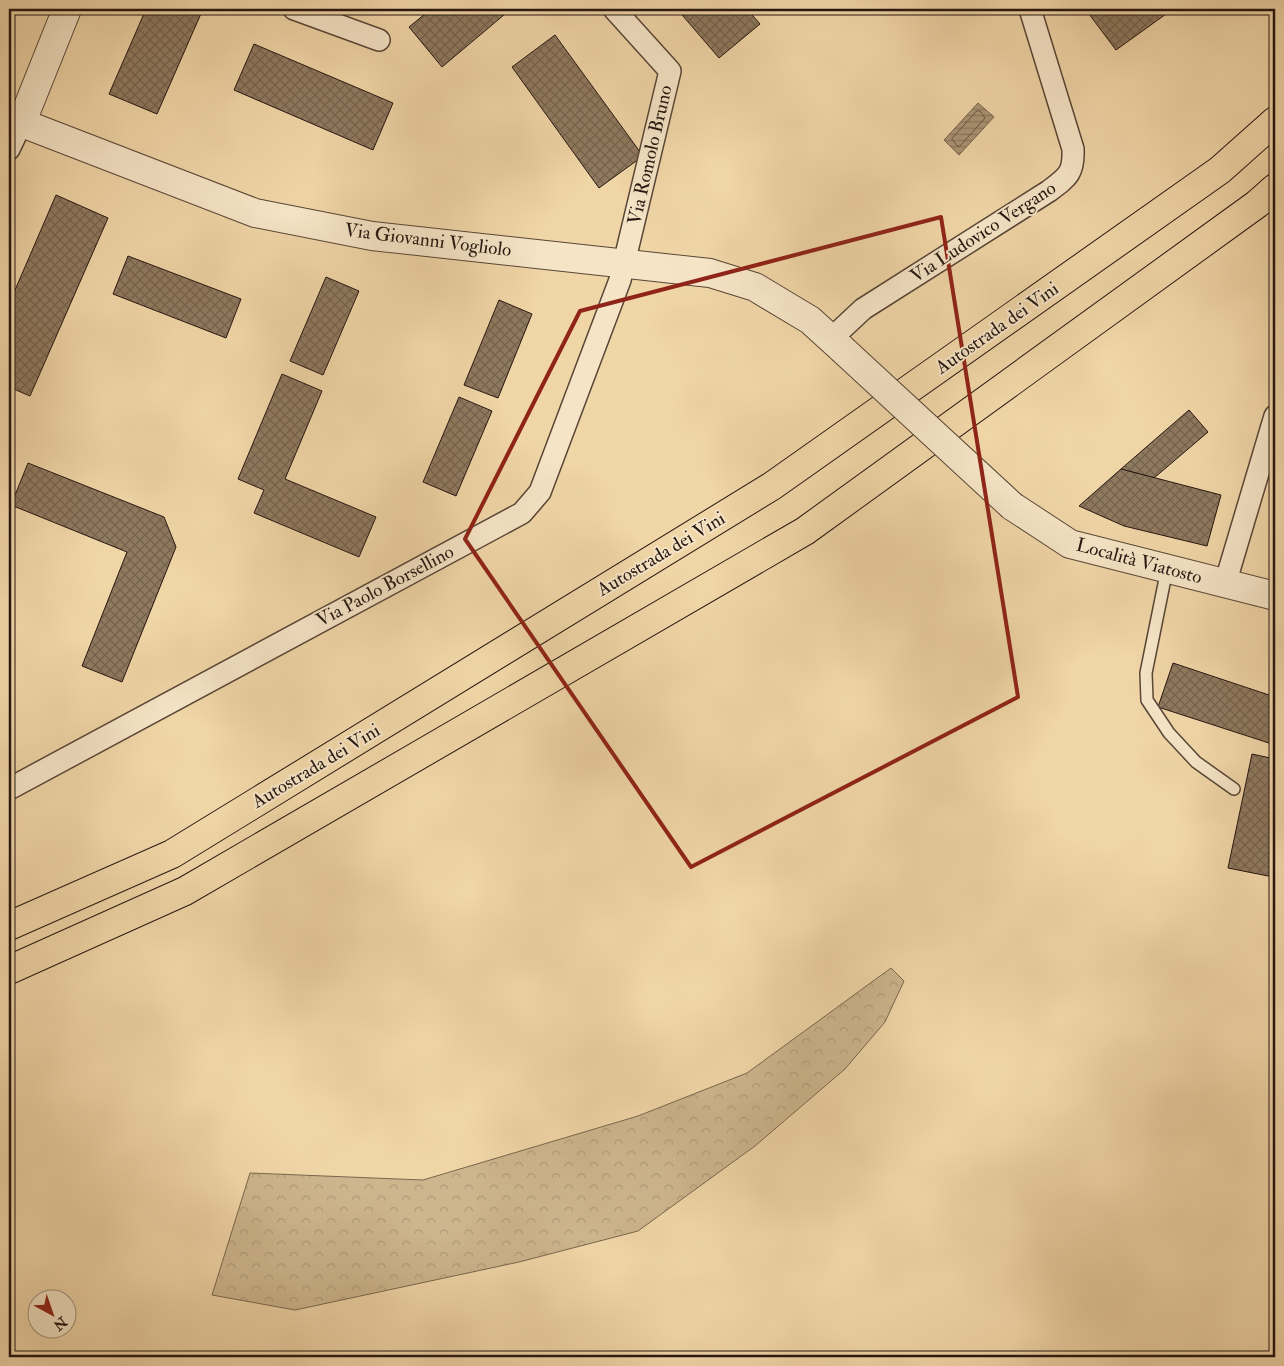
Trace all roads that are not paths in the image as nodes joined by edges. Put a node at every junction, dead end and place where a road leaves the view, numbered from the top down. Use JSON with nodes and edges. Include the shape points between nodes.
{"nodes":[{"id":1,"x":68,"y":9,"type":"edge"},
{"id":2,"x":294,"y":9,"type":"edge"},
{"id":3,"x":614,"y":9,"type":"edge"},
{"id":4,"x":1030,"y":9,"type":"edge"},
{"id":5,"x":378,"y":40,"type":"dead end"},
{"id":6,"x":15,"y":121,"type":"edge"},
{"id":7,"x":1275,"y":121,"type":"edge"},
{"id":8,"x":9,"y":149,"type":"edge"},
{"id":9,"x":1275,"y":188,"type":"edge"},
{"id":10,"x":624,"y":263,"type":"junction"},
{"id":11,"x":837,"y":344,"type":"junction"},
{"id":12,"x":1275,"y":416,"type":"edge"},
{"id":13,"x":1166,"y":569,"type":"junction"},
{"id":14,"x":1224,"y":584,"type":"junction"},
{"id":15,"x":1275,"y":596,"type":"edge"},
{"id":16,"x":9,"y":788,"type":"edge"},
{"id":17,"x":1234,"y":789,"type":"dead end"},
{"id":18,"x":9,"y":926,"type":"edge"},
{"id":19,"x":9,"y":970,"type":"edge"}],
"edges":[{"from":1,"to":6,"type":"street"},
{"from":2,"to":5,"type":"street"},
{"from":3,"to":10,"type":"street","name":"Via Romolo Bruno","via":[[670,71]]},
{"from":4,"to":11,"type":"street","name":"Via Ludovico Vergano","via":[[1070,133],[1074,156],[1070,173],[1049,191],[863,309]]},
{"from":6,"to":8,"type":"street"},
{"from":6,"to":10,"type":"street","name":"Via Giovanni Vogliolo","via":[[255,213],[372,236]]},
{"from":7,"to":18,"type":"highway","name":"Autostrada dei Vini","via":[[1220,170],[772,486],[172,854]]},
{"from":9,"to":19,"type":"highway","via":[[806,531],[186,892]]},
{"from":10,"to":11,"type":"street","name":"Via Giovanni Vogliolo","via":[[710,273],[755,287],[810,320]]},
{"from":10,"to":16,"type":"street","name":"Via Paolo Borsellino","via":[[540,492],[522,513]]},
{"from":11,"to":13,"type":"street","name":"Località Viatosto","bridge":true,"via":[[1012,506],[1070,544]]},
{"from":12,"to":14,"type":"street"},
{"from":13,"to":14,"type":"street","name":"Località Viatosto"},
{"from":13,"to":17,"type":"lane","via":[[1146,673],[1147,700],[1169,733],[1196,762]]},
{"from":14,"to":15,"type":"street","name":"Località Viatosto"}]}
